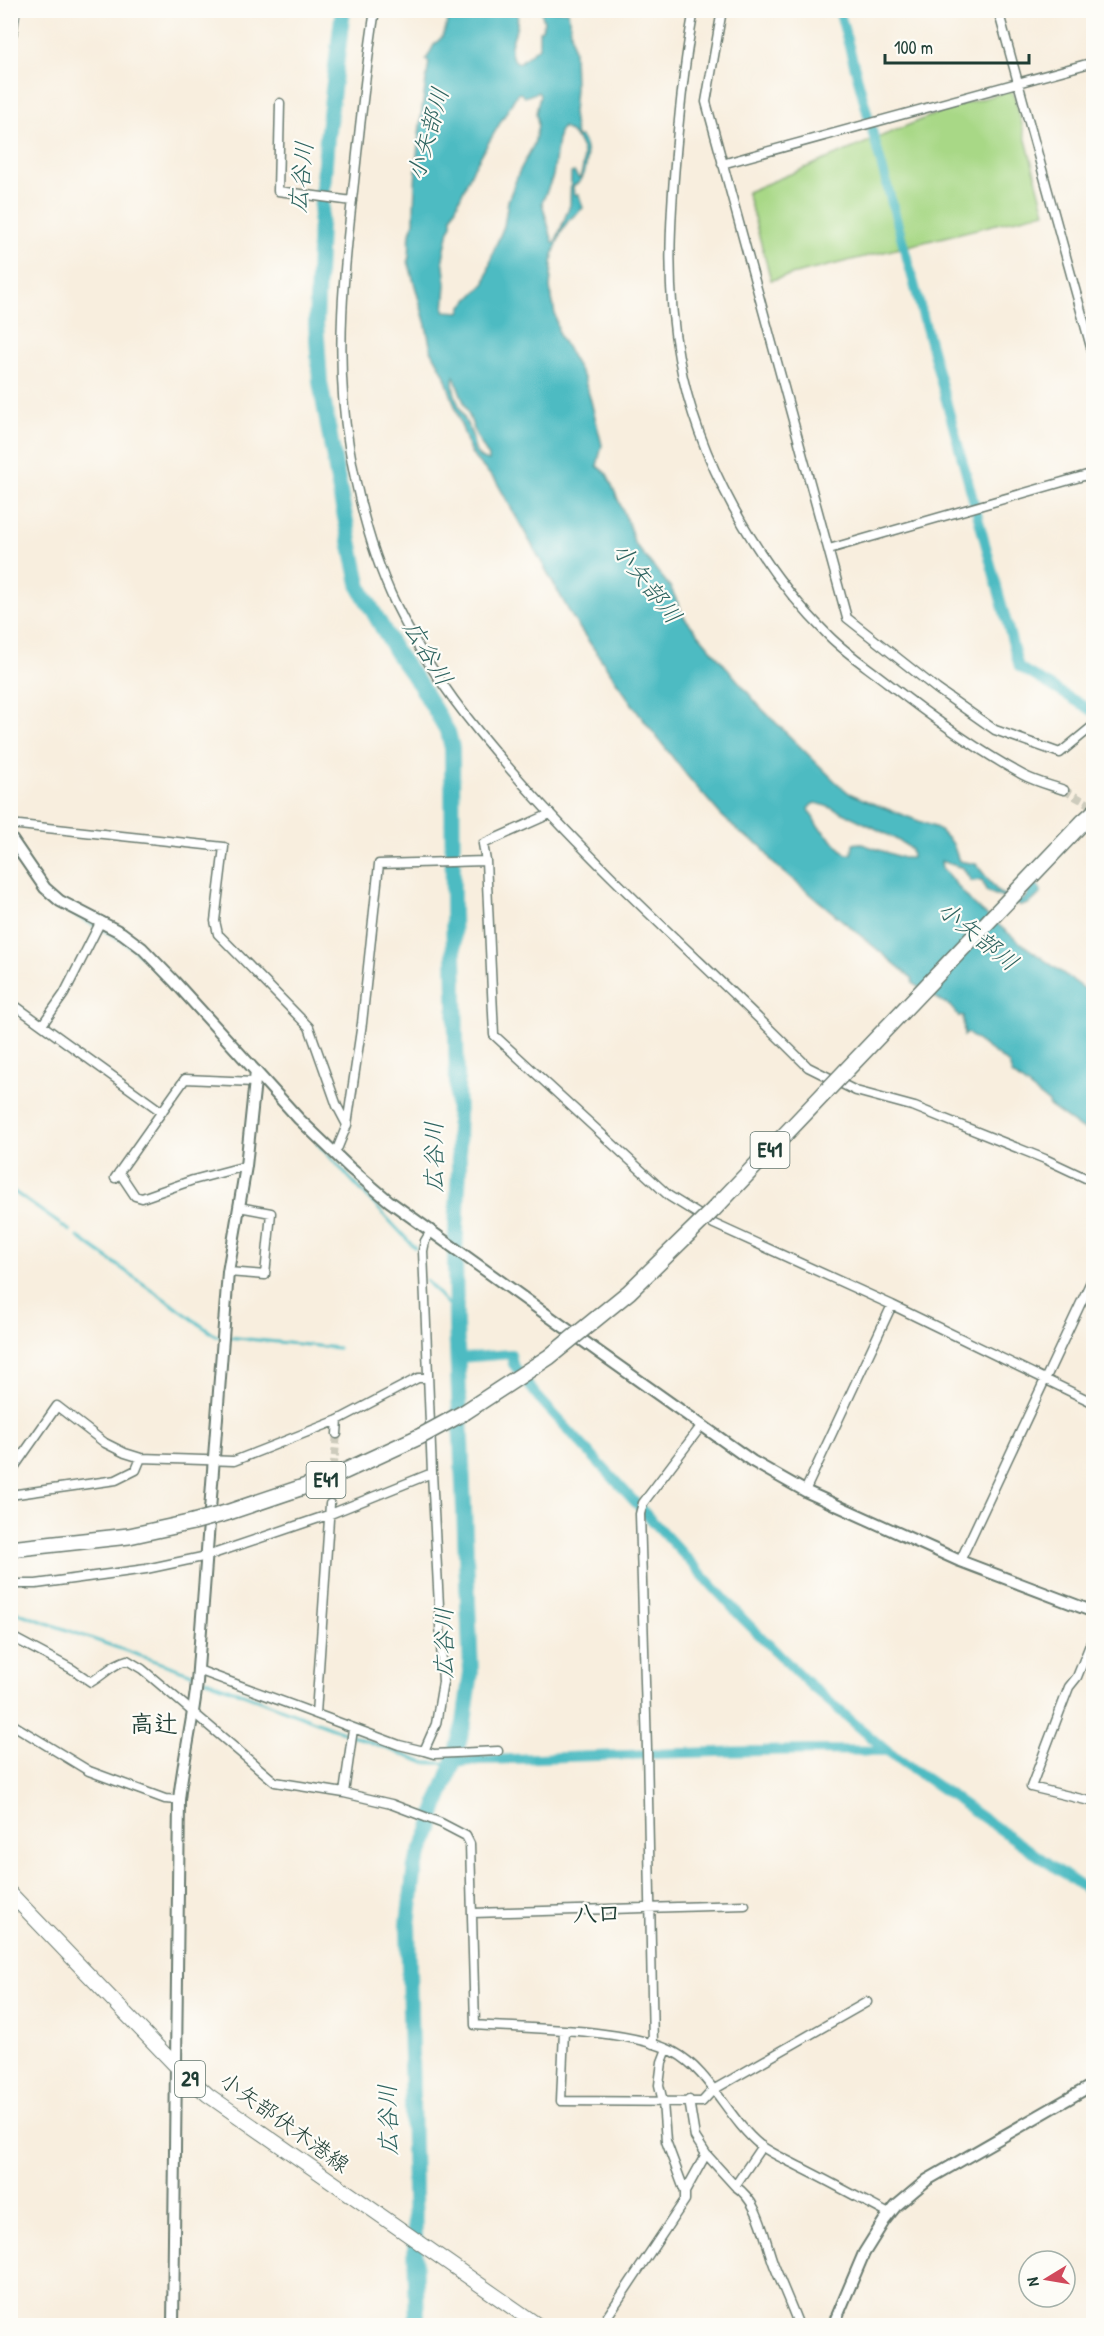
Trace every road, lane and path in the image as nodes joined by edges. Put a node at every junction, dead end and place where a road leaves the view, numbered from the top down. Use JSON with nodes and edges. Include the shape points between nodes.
{"nodes":[{"id":1,"x":13,"y":10,"type":"edge"},
{"id":2,"x":375,"y":10,"type":"edge"},
{"id":3,"x":694,"y":10,"type":"edge"},
{"id":4,"x":722,"y":10,"type":"edge"},
{"id":5,"x":998,"y":10,"type":"edge"},
{"id":6,"x":10,"y":33,"type":"edge"},
{"id":7,"x":1094,"y":62,"type":"edge"},
{"id":8,"x":1018,"y":82,"type":"junction"},
{"id":9,"x":280,"y":103,"type":"dead end"},
{"id":10,"x":722,"y":164,"type":"junction"},
{"id":11,"x":352,"y":201,"type":"junction"},
{"id":12,"x":1094,"y":358,"type":"edge"},
{"id":13,"x":1094,"y":473,"type":"edge"},
{"id":14,"x":829,"y":549,"type":"junction"},
{"id":15,"x":1094,"y":725,"type":"edge"},
{"id":16,"x":1064,"y":790,"type":"tunnel mouth"},
{"id":17,"x":550,"y":814,"type":"junction"},
{"id":18,"x":1088,"y":817,"type":"edge"},
{"id":19,"x":10,"y":824,"type":"edge"},
{"id":20,"x":10,"y":837,"type":"edge"},
{"id":21,"x":486,"y":861,"type":"junction"},
{"id":22,"x":98,"y":926,"type":"junction"},
{"id":23,"x":10,"y":1002,"type":"edge"},
{"id":24,"x":42,"y":1025,"type":"junction"},
{"id":25,"x":255,"y":1076,"type":"junction"},
{"id":26,"x":162,"y":1112,"type":"junction"},
{"id":27,"x":347,"y":1125,"type":"junction"},
{"id":28,"x":334,"y":1151,"type":"junction"},
{"id":29,"x":246,"y":1166,"type":"junction"},
{"id":30,"x":1094,"y":1182,"type":"edge"},
{"id":31,"x":239,"y":1207,"type":"junction"},
{"id":32,"x":435,"y":1234,"type":"junction"},
{"id":33,"x":228,"y":1272,"type":"junction"},
{"id":34,"x":1094,"y":1275,"type":"edge"},
{"id":35,"x":892,"y":1305,"type":"junction"},
{"id":36,"x":428,"y":1377,"type":"junction"},
{"id":37,"x":1044,"y":1379,"type":"junction"},
{"id":38,"x":1094,"y":1402,"type":"edge"},
{"id":39,"x":338,"y":1420,"type":"junction"},
{"id":40,"x":702,"y":1425,"type":"junction"},
{"id":41,"x":336,"y":1434,"type":"tunnel mouth"},
{"id":42,"x":141,"y":1458,"type":"junction"},
{"id":43,"x":213,"y":1461,"type":"junction"},
{"id":44,"x":10,"y":1473,"type":"edge"},
{"id":45,"x":432,"y":1473,"type":"junction"},
{"id":46,"x":805,"y":1491,"type":"junction"},
{"id":47,"x":10,"y":1495,"type":"edge"},
{"id":48,"x":330,"y":1504,"type":"tunnel mouth"},
{"id":49,"x":328,"y":1515,"type":"junction"},
{"id":50,"x":10,"y":1550,"type":"edge"},
{"id":51,"x":207,"y":1556,"type":"junction"},
{"id":52,"x":960,"y":1561,"type":"junction"},
{"id":53,"x":10,"y":1584,"type":"edge"},
{"id":54,"x":1094,"y":1612,"type":"edge"},
{"id":55,"x":1094,"y":1635,"type":"edge"},
{"id":56,"x":10,"y":1636,"type":"edge"},
{"id":57,"x":198,"y":1670,"type":"junction"},
{"id":58,"x":194,"y":1713,"type":"junction"},
{"id":59,"x":316,"y":1714,"type":"junction"},
{"id":60,"x":10,"y":1723,"type":"edge"},
{"id":61,"x":353,"y":1728,"type":"junction"},
{"id":62,"x":424,"y":1751,"type":"junction"},
{"id":63,"x":498,"y":1751,"type":"dead end"},
{"id":64,"x":344,"y":1793,"type":"junction"},
{"id":65,"x":179,"y":1800,"type":"junction"},
{"id":66,"x":1094,"y":1802,"type":"edge"},
{"id":67,"x":10,"y":1893,"type":"edge"},
{"id":68,"x":746,"y":1905,"type":"dead end"},
{"id":69,"x":650,"y":1907,"type":"junction"},
{"id":70,"x":472,"y":1913,"type":"junction"},
{"id":71,"x":867,"y":2002,"type":"dead end"},
{"id":72,"x":564,"y":2031,"type":"junction"},
{"id":73,"x":653,"y":2044,"type":"junction"},
{"id":74,"x":667,"y":2049,"type":"junction"},
{"id":75,"x":177,"y":2067,"type":"junction"},
{"id":76,"x":1094,"y":2084,"type":"edge"},
{"id":77,"x":713,"y":2090,"type":"junction"},
{"id":78,"x":689,"y":2100,"type":"junction"},
{"id":79,"x":663,"y":2102,"type":"junction"},
{"id":80,"x":762,"y":2146,"type":"junction"},
{"id":81,"x":706,"y":2154,"type":"junction"},
{"id":82,"x":735,"y":2186,"type":"junction"},
{"id":83,"x":685,"y":2192,"type":"junction"},
{"id":84,"x":889,"y":2214,"type":"junction"},
{"id":85,"x":173,"y":2325,"type":"edge"},
{"id":86,"x":539,"y":2325,"type":"edge"},
{"id":87,"x":601,"y":2325,"type":"edge"},
{"id":88,"x":799,"y":2325,"type":"edge"},
{"id":89,"x":833,"y":2325,"type":"edge"}],
"edges":[{"from":1,"to":6,"type":"main road"},
{"from":2,"to":11,"type":"street"},
{"from":3,"to":16,"type":"street","via":[[678,114],[669,246],[679,359],[713,468],[760,550],[789,591],[830,637],[930,716],[1025,776]]},
{"from":4,"to":10,"type":"street","via":[[706,102]]},
{"from":5,"to":8,"type":"street"},
{"from":7,"to":8,"type":"street"},
{"from":8,"to":10,"type":"street"},
{"from":8,"to":12,"type":"street"},
{"from":9,"to":11,"type":"street","via":[[278,191]]},
{"from":10,"to":14,"type":"street"},
{"from":11,"to":17,"type":"street","via":[[342,325],[343,386],[348,444],[377,560],[422,655],[475,729]]},
{"from":13,"to":14,"type":"street"},
{"from":14,"to":15,"type":"street","via":[[847,618],[995,730],[1060,753]]},
{"from":17,"to":21,"type":"street","via":[[483,844]]},
{"from":17,"to":30,"type":"street","via":[[808,1067],[856,1091],[915,1107]]},
{"from":18,"to":50,"type":"highway","number":"E41","bridge":true,"via":[[705,1219],[629,1292],[549,1358],[465,1412],[330,1478],[193,1522],[129,1536]]},
{"from":19,"to":27,"type":"street","via":[[224,848],[215,921],[218,934],[309,1027]]},
{"from":20,"to":22,"type":"street","via":[[45,888]]},
{"from":21,"to":27,"type":"street","via":[[379,864]]},
{"from":21,"to":35,"type":"street","via":[[494,1035],[669,1196],[714,1224]]},
{"from":22,"to":24,"type":"street","via":[[64,994]]},
{"from":22,"to":25,"type":"street","via":[[122,933],[142,948]]},
{"from":23,"to":24,"type":"street"},
{"from":24,"to":26,"type":"street"},
{"from":25,"to":26,"type":"street","via":[[184,1079]]},
{"from":25,"to":28,"type":"street"},
{"from":25,"to":29,"type":"street"},
{"from":26,"to":29,"type":"street","via":[[117,1175],[135,1196],[142,1198]]},
{"from":27,"to":28,"type":"street"},
{"from":28,"to":32,"type":"street","via":[[389,1201]]},
{"from":29,"to":31,"type":"street"},
{"from":31,"to":33,"type":"street"},
{"from":31,"to":33,"type":"street","via":[[271,1213],[265,1275]]},
{"from":32,"to":36,"type":"street","via":[[425,1241],[423,1251]]},
{"from":32,"to":40,"type":"street"},
{"from":33,"to":43,"type":"street"},
{"from":34,"to":37,"type":"street"},
{"from":35,"to":37,"type":"street"},
{"from":35,"to":46,"type":"street"},
{"from":36,"to":39,"type":"street","via":[[418,1378]]},
{"from":36,"to":45,"type":"street"},
{"from":37,"to":38,"type":"street"},
{"from":37,"to":52,"type":"street"},
{"from":39,"to":41,"type":"street"},
{"from":39,"to":43,"type":"street","via":[[234,1461]]},
{"from":40,"to":46,"type":"street","via":[[752,1461]]},
{"from":40,"to":69,"type":"street","via":[[643,1503],[640,1514]]},
{"from":42,"to":43,"type":"street"},
{"from":42,"to":44,"type":"street","via":[[105,1443],[57,1406]]},
{"from":42,"to":47,"type":"street","via":[[136,1470],[116,1480]]},
{"from":43,"to":51,"type":"street"},
{"from":45,"to":49,"type":"street"},
{"from":45,"to":62,"type":"street","via":[[443,1682],[436,1724]]},
{"from":46,"to":52,"type":"street"},
{"from":48,"to":49,"type":"street"},
{"from":49,"to":51,"type":"street"},
{"from":49,"to":59,"type":"street"},
{"from":51,"to":53,"type":"street","via":[[146,1569]]},
{"from":51,"to":57,"type":"street"},
{"from":52,"to":54,"type":"street"},
{"from":55,"to":66,"type":"street","via":[[1069,1687],[1031,1787]]},
{"from":56,"to":58,"type":"street","via":[[91,1682],[114,1663],[127,1660]]},
{"from":57,"to":58,"type":"street"},
{"from":57,"to":59,"type":"street"},
{"from":58,"to":64,"type":"street","via":[[275,1782]]},
{"from":58,"to":65,"type":"street"},
{"from":59,"to":61,"type":"street"},
{"from":60,"to":65,"type":"street","via":[[89,1771],[165,1799]]},
{"from":61,"to":62,"type":"street"},
{"from":61,"to":64,"type":"street"},
{"from":62,"to":63,"type":"street"},
{"from":64,"to":70,"type":"street","via":[[391,1804],[466,1836],[470,1844]]},
{"from":65,"to":75,"type":"street"},
{"from":67,"to":75,"type":"main road","name":"小矢部伏木港線","number":"29"},
{"from":68,"to":69,"type":"street"},
{"from":69,"to":70,"type":"street"},
{"from":69,"to":73,"type":"street"},
{"from":70,"to":72,"type":"street","via":[[475,2025]]},
{"from":71,"to":77,"type":"street"},
{"from":72,"to":73,"type":"street"},
{"from":72,"to":79,"type":"street","via":[[561,2101]]},
{"from":73,"to":74,"type":"street"},
{"from":74,"to":77,"type":"street","via":[[687,2061]]},
{"from":74,"to":79,"type":"street","via":[[659,2085]]},
{"from":75,"to":85,"type":"street"},
{"from":75,"to":86,"type":"main road","name":"小矢部伏木港線","number":"29","via":[[208,2095]]},
{"from":76,"to":84,"type":"street","via":[[927,2180]]},
{"from":77,"to":78,"type":"street","via":[[702,2102]]},
{"from":77,"to":80,"type":"street","via":[[743,2129]]},
{"from":78,"to":79,"type":"street"},
{"from":78,"to":81,"type":"street","via":[[695,2137]]},
{"from":79,"to":83,"type":"street","via":[[666,2141]]},
{"from":80,"to":82,"type":"street"},
{"from":80,"to":84,"type":"street"},
{"from":81,"to":82,"type":"street"},
{"from":81,"to":83,"type":"street"},
{"from":82,"to":88,"type":"street","via":[[750,2203],[761,2226]]},
{"from":83,"to":87,"type":"street","via":[[685,2200]]},
{"from":84,"to":89,"type":"street","via":[[864,2253]]}]}
